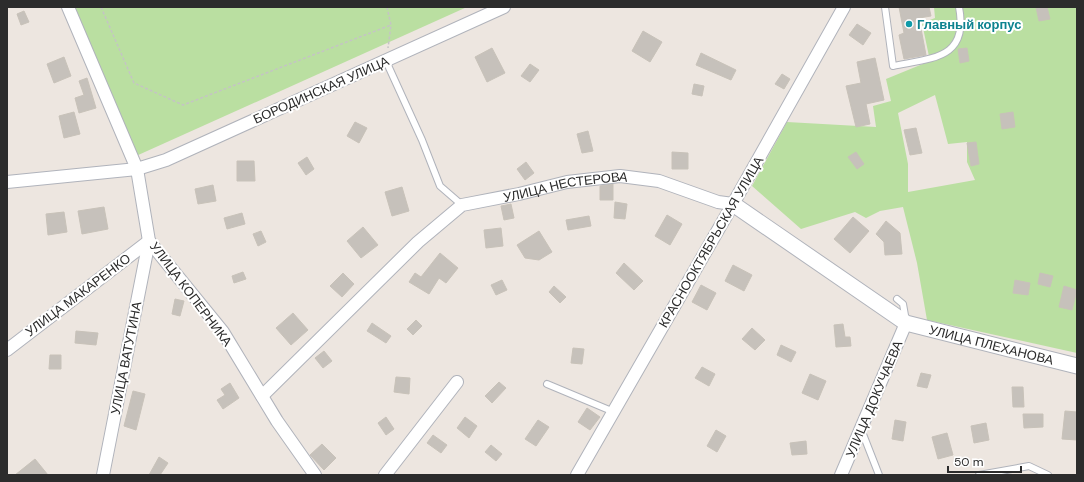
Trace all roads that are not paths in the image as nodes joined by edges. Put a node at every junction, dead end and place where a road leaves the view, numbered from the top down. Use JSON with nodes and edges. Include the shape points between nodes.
{"nodes":[{"id":1,"x":68,"y":7,"type":"edge"},
{"id":2,"x":504,"y":7,"type":"edge"},
{"id":3,"x":844,"y":7,"type":"edge"},
{"id":4,"x":884,"y":7,"type":"edge"},
{"id":5,"x":959,"y":7,"type":"edge"},
{"id":6,"x":386,"y":61,"type":"junction"},
{"id":7,"x":136,"y":169,"type":"junction"},
{"id":8,"x":7,"y":182,"type":"edge"},
{"id":9,"x":733,"y":204,"type":"junction"},
{"id":10,"x":462,"y":205,"type":"junction"},
{"id":11,"x":149,"y":241,"type":"junction"},
{"id":12,"x":897,"y":299,"type":"dead end"},
{"id":13,"x":906,"y":323,"type":"junction"},
{"id":14,"x":7,"y":350,"type":"edge"},
{"id":15,"x":1077,"y":366,"type":"edge"},
{"id":16,"x":458,"y":382,"type":"dead end"},
{"id":17,"x":547,"y":384,"type":"dead end"},
{"id":18,"x":262,"y":396,"type":"junction"},
{"id":19,"x":614,"y":412,"type":"junction"},
{"id":20,"x":861,"y":428,"type":"junction"},
{"id":21,"x":104,"y":475,"type":"edge"},
{"id":22,"x":315,"y":475,"type":"edge"},
{"id":23,"x":385,"y":475,"type":"edge"},
{"id":24,"x":577,"y":475,"type":"edge"},
{"id":25,"x":841,"y":475,"type":"edge"},
{"id":26,"x":879,"y":475,"type":"edge"},
{"id":27,"x":979,"y":475,"type":"edge"},
{"id":28,"x":1048,"y":475,"type":"edge"}],
"edges":[{"from":1,"to":7,"type":"street","name":"УЛИЦА КОПЕРНИКА"},
{"from":2,"to":6,"type":"street","name":"БОРОДИНСКАЯ УЛИЦА"},
{"from":3,"to":9,"type":"street","name":"КРАСНООКТЯБРЬСКАЯ УЛИЦА"},
{"from":4,"to":5,"type":"lane","via":[[893,66],[938,56],[954,48],[959,37]]},
{"from":6,"to":7,"type":"street","name":"БОРОДИНСКАЯ УЛИЦА","via":[[166,160]]},
{"from":6,"to":10,"type":"lane","via":[[440,186]]},
{"from":7,"to":8,"type":"street","name":"БОРОДИНСКАЯ УЛИЦА"},
{"from":7,"to":11,"type":"street","name":"УЛИЦА КОПЕРНИКА"},
{"from":9,"to":10,"type":"street","name":"УЛИЦА НЕСТЕРОВА","via":[[718,202],[659,181],[620,176],[567,182]]},
{"from":9,"to":13,"type":"street","name":"УЛИЦА НЕСТЕРОВА"},
{"from":9,"to":19,"type":"street","name":"КРАСНООКТЯБРЬСКАЯ УЛИЦА"},
{"from":10,"to":18,"type":"street","name":"УЛИЦА НЕСТЕРОВА","via":[[418,242]]},
{"from":11,"to":14,"type":"street","name":"УЛИЦА МАКАРЕНКО"},
{"from":11,"to":18,"type":"street","name":"УЛИЦА КОПЕРНИКА","via":[[222,332]]},
{"from":11,"to":21,"type":"street","name":"УЛИЦА ВАТУТИНА"},
{"from":12,"to":13,"type":"lane","via":[[903,304]]},
{"from":13,"to":15,"type":"street","name":"УЛИЦА ПЛЕХАНОВА"},
{"from":13,"to":20,"type":"street","name":"УЛИЦА ДОКУЧАЕВА"},
{"from":16,"to":23,"type":"street"},
{"from":17,"to":19,"type":"lane"},
{"from":18,"to":22,"type":"street","name":"УЛИЦА КОПЕРНИКА"},
{"from":19,"to":24,"type":"street","name":"КРАСНООКТЯБРЬСКАЯ УЛИЦА"},
{"from":20,"to":25,"type":"street","name":"УЛИЦА ДОКУЧАЕВА"},
{"from":20,"to":26,"type":"lane"},
{"from":27,"to":28,"type":"lane","via":[[1029,466]]}]}
